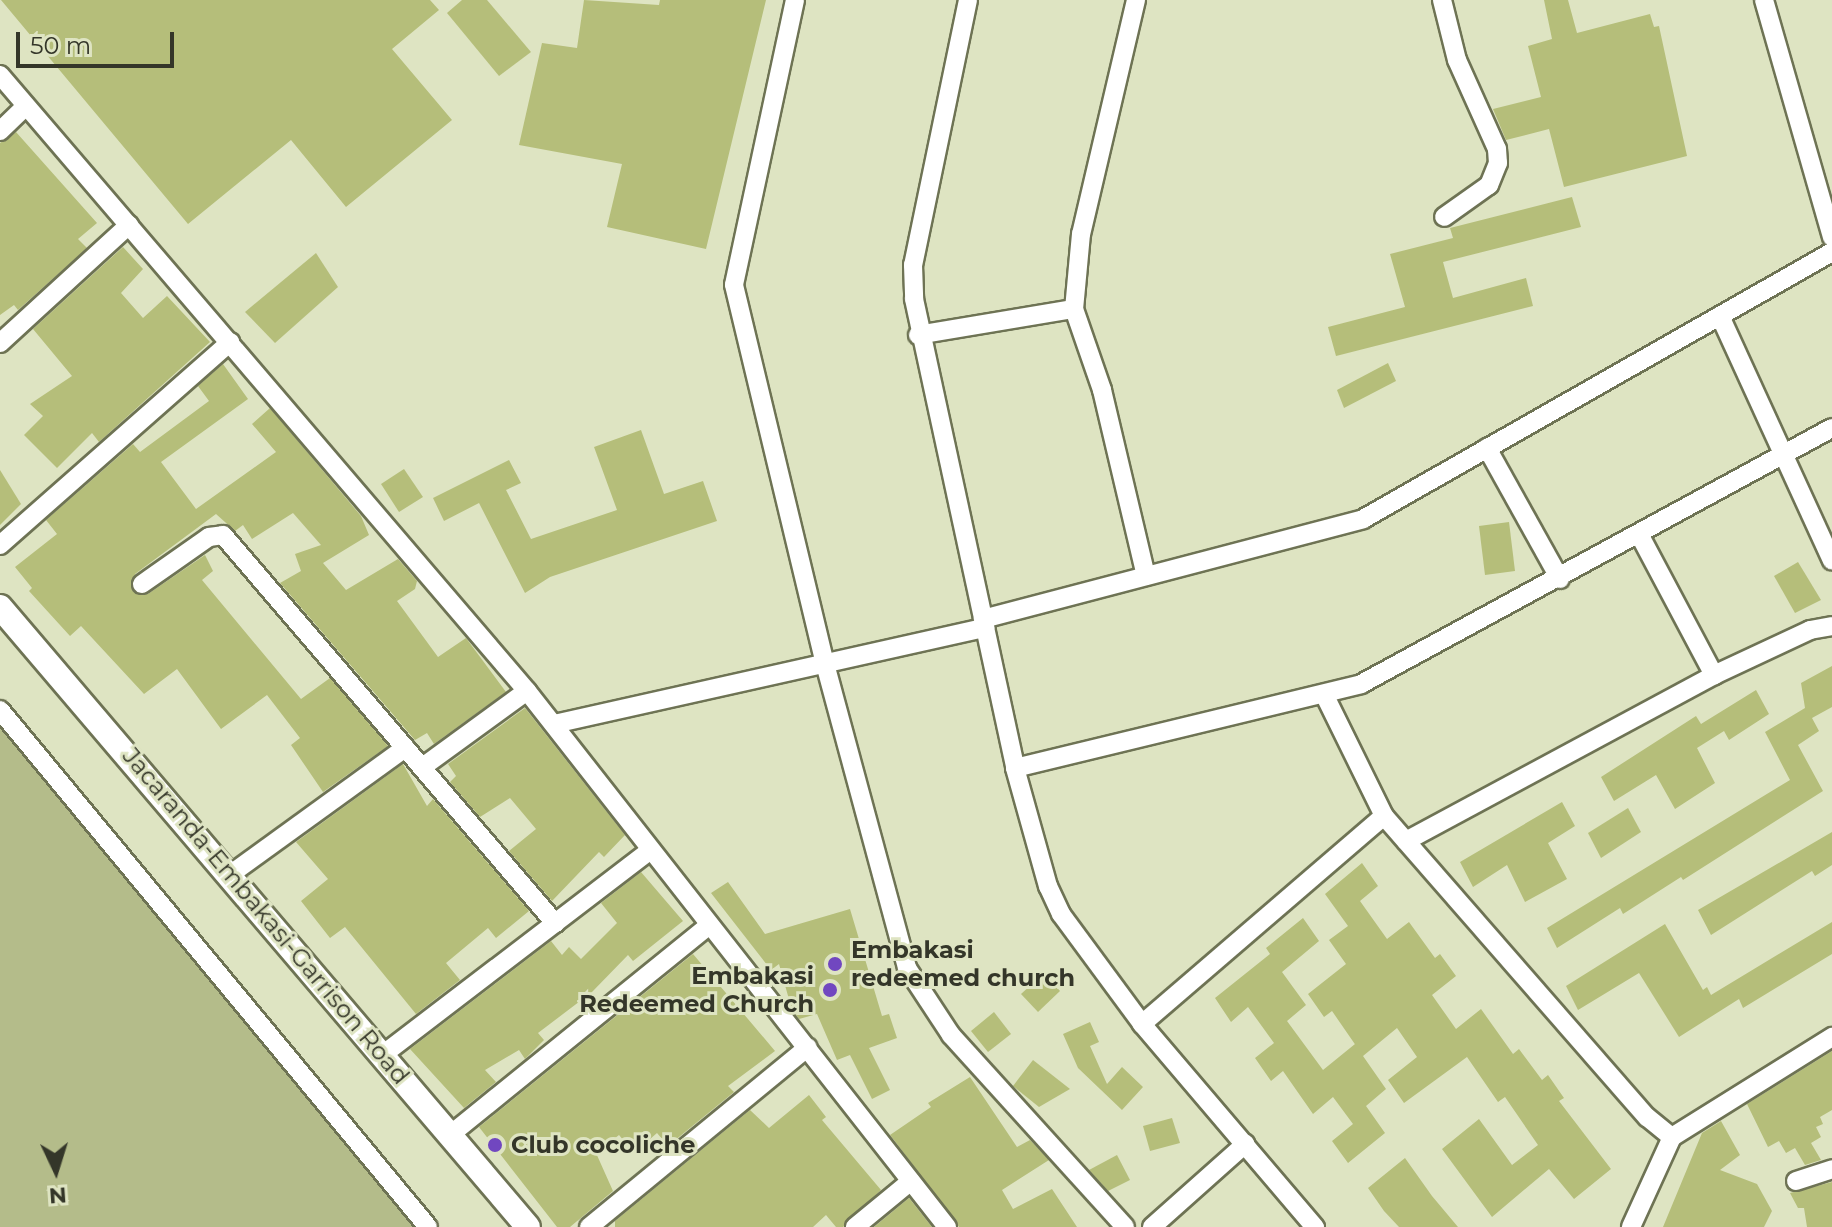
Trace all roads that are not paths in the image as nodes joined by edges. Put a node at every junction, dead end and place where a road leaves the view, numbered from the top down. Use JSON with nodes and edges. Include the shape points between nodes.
{"nodes":[{"id":1,"x":795,"y":0,"type":"edge"},
{"id":2,"x":968,"y":0,"type":"edge"},
{"id":3,"x":1136,"y":0,"type":"edge"},
{"id":4,"x":1442,"y":0,"type":"edge"},
{"id":5,"x":1765,"y":0,"type":"edge"},
{"id":6,"x":0,"y":75,"type":"edge"},
{"id":7,"x":26,"y":106,"type":"junction"},
{"id":8,"x":0,"y":131,"type":"edge"},
{"id":9,"x":1444,"y":217,"type":"dead end"},
{"id":10,"x":129,"y":225,"type":"junction"},
{"id":11,"x":1832,"y":237,"type":"edge"},
{"id":12,"x":1832,"y":252,"type":"edge"},
{"id":13,"x":1074,"y":309,"type":"junction"},
{"id":14,"x":1720,"y":316,"type":"junction"},
{"id":15,"x":918,"y":335,"type":"junction"},
{"id":16,"x":230,"y":342,"type":"junction"},
{"id":17,"x":0,"y":343,"type":"edge"},
{"id":18,"x":1832,"y":428,"type":"edge"},
{"id":19,"x":1487,"y":448,"type":"junction"},
{"id":20,"x":1782,"y":456,"type":"junction"},
{"id":21,"x":1639,"y":534,"type":"junction"},
{"id":22,"x":0,"y":545,"type":"edge"},
{"id":23,"x":1832,"y":561,"type":"edge"},
{"id":24,"x":1146,"y":576,"type":"junction"},
{"id":25,"x":1560,"y":579,"type":"junction"},
{"id":26,"x":142,"y":584,"type":"dead end"},
{"id":27,"x":0,"y":607,"type":"edge"},
{"id":28,"x":984,"y":623,"type":"junction"},
{"id":29,"x":1832,"y":626,"type":"edge"},
{"id":30,"x":824,"y":660,"type":"junction"},
{"id":31,"x":1714,"y":675,"type":"junction"},
{"id":32,"x":527,"y":691,"type":"junction"},
{"id":33,"x":1325,"y":696,"type":"junction"},
{"id":34,"x":0,"y":710,"type":"edge"},
{"id":35,"x":554,"y":724,"type":"junction"},
{"id":36,"x":405,"y":748,"type":"junction"},
{"id":37,"x":424,"y":766,"type":"junction"},
{"id":38,"x":1015,"y":768,"type":"junction"},
{"id":39,"x":1384,"y":816,"type":"junction"},
{"id":40,"x":1406,"y":841,"type":"junction"},
{"id":41,"x":649,"y":851,"type":"junction"},
{"id":42,"x":231,"y":874,"type":"junction"},
{"id":43,"x":555,"y":923,"type":"junction"},
{"id":44,"x":707,"y":927,"type":"junction"},
{"id":45,"x":1142,"y":1024,"type":"junction"},
{"id":46,"x":1832,"y":1037,"type":"edge"},
{"id":47,"x":808,"y":1047,"type":"junction"},
{"id":48,"x":385,"y":1053,"type":"junction"},
{"id":49,"x":450,"y":1135,"type":"junction"},
{"id":50,"x":1672,"y":1137,"type":"junction"},
{"id":51,"x":1245,"y":1144,"type":"junction"},
{"id":52,"x":1832,"y":1169,"type":"edge"},
{"id":53,"x":911,"y":1181,"type":"junction"},
{"id":54,"x":1796,"y":1181,"type":"dead end"},
{"id":55,"x":428,"y":1227,"type":"edge"},
{"id":56,"x":528,"y":1227,"type":"edge"},
{"id":57,"x":589,"y":1227,"type":"edge"},
{"id":58,"x":855,"y":1227,"type":"edge"},
{"id":59,"x":947,"y":1227,"type":"edge"},
{"id":60,"x":1125,"y":1227,"type":"edge"},
{"id":61,"x":1152,"y":1227,"type":"edge"},
{"id":62,"x":1315,"y":1227,"type":"edge"},
{"id":63,"x":1631,"y":1227,"type":"edge"}],
"edges":[{"from":1,"to":30,"type":"street","via":[[734,285]]},
{"from":2,"to":15,"type":"street","via":[[913,265]]},
{"from":3,"to":13,"type":"street","via":[[1081,234]]},
{"from":4,"to":9,"type":"street","via":[[1457,60],[1497,149],[1498,163],[1489,185]]},
{"from":5,"to":11,"type":"street"},
{"from":6,"to":7,"type":"street"},
{"from":7,"to":8,"type":"street"},
{"from":7,"to":10,"type":"street"},
{"from":10,"to":16,"type":"street"},
{"from":10,"to":17,"type":"street"},
{"from":12,"to":14,"type":"street"},
{"from":13,"to":15,"type":"street"},
{"from":13,"to":24,"type":"street","via":[[1102,390]]},
{"from":14,"to":19,"type":"street"},
{"from":14,"to":20,"type":"street"},
{"from":15,"to":28,"type":"street"},
{"from":16,"to":22,"type":"street"},
{"from":16,"to":32,"type":"street"},
{"from":18,"to":20,"type":"street"},
{"from":19,"to":24,"type":"street","via":[[1332,531]]},
{"from":19,"to":25,"type":"street"},
{"from":20,"to":21,"type":"street"},
{"from":20,"to":23,"type":"street"},
{"from":21,"to":25,"type":"street"},
{"from":21,"to":31,"type":"street"},
{"from":24,"to":28,"type":"street"},
{"from":25,"to":33,"type":"street","via":[[1391,671]]},
{"from":26,"to":36,"type":"street","via":[[209,537],[223,535]]},
{"from":27,"to":42,"type":"street","name":"Jacaranda-Embakasi-Garrison Road"},
{"from":28,"to":30,"type":"street"},
{"from":28,"to":38,"type":"street"},
{"from":29,"to":31,"type":"street","via":[[1810,630]]},
{"from":30,"to":35,"type":"street"},
{"from":30,"to":60,"type":"street","via":[[907,968],[951,1035]]},
{"from":31,"to":40,"type":"street"},
{"from":32,"to":35,"type":"street"},
{"from":32,"to":37,"type":"street"},
{"from":33,"to":38,"type":"street"},
{"from":33,"to":39,"type":"street"},
{"from":34,"to":55,"type":"street"},
{"from":35,"to":41,"type":"street"},
{"from":36,"to":37,"type":"street"},
{"from":36,"to":42,"type":"street"},
{"from":37,"to":43,"type":"street"},
{"from":38,"to":45,"type":"street","via":[[1061,914]]},
{"from":39,"to":40,"type":"street"},
{"from":39,"to":45,"type":"street"},
{"from":40,"to":50,"type":"street","via":[[1647,1117]]},
{"from":41,"to":43,"type":"street"},
{"from":41,"to":44,"type":"street"},
{"from":42,"to":48,"type":"street","name":"Jacaranda-Embakasi-Garrison Road"},
{"from":43,"to":48,"type":"street"},
{"from":44,"to":47,"type":"street"},
{"from":44,"to":49,"type":"street"},
{"from":45,"to":51,"type":"street"},
{"from":46,"to":50,"type":"street"},
{"from":47,"to":53,"type":"street"},
{"from":47,"to":57,"type":"street"},
{"from":48,"to":49,"type":"street","name":"Jacaranda-Embakasi-Garrison Road"},
{"from":49,"to":56,"type":"street","name":"Jacaranda-Embakasi-Garrison Road"},
{"from":50,"to":63,"type":"street"},
{"from":51,"to":61,"type":"street"},
{"from":51,"to":62,"type":"street"},
{"from":52,"to":54,"type":"street"},
{"from":53,"to":58,"type":"street"},
{"from":53,"to":59,"type":"street"}]}
